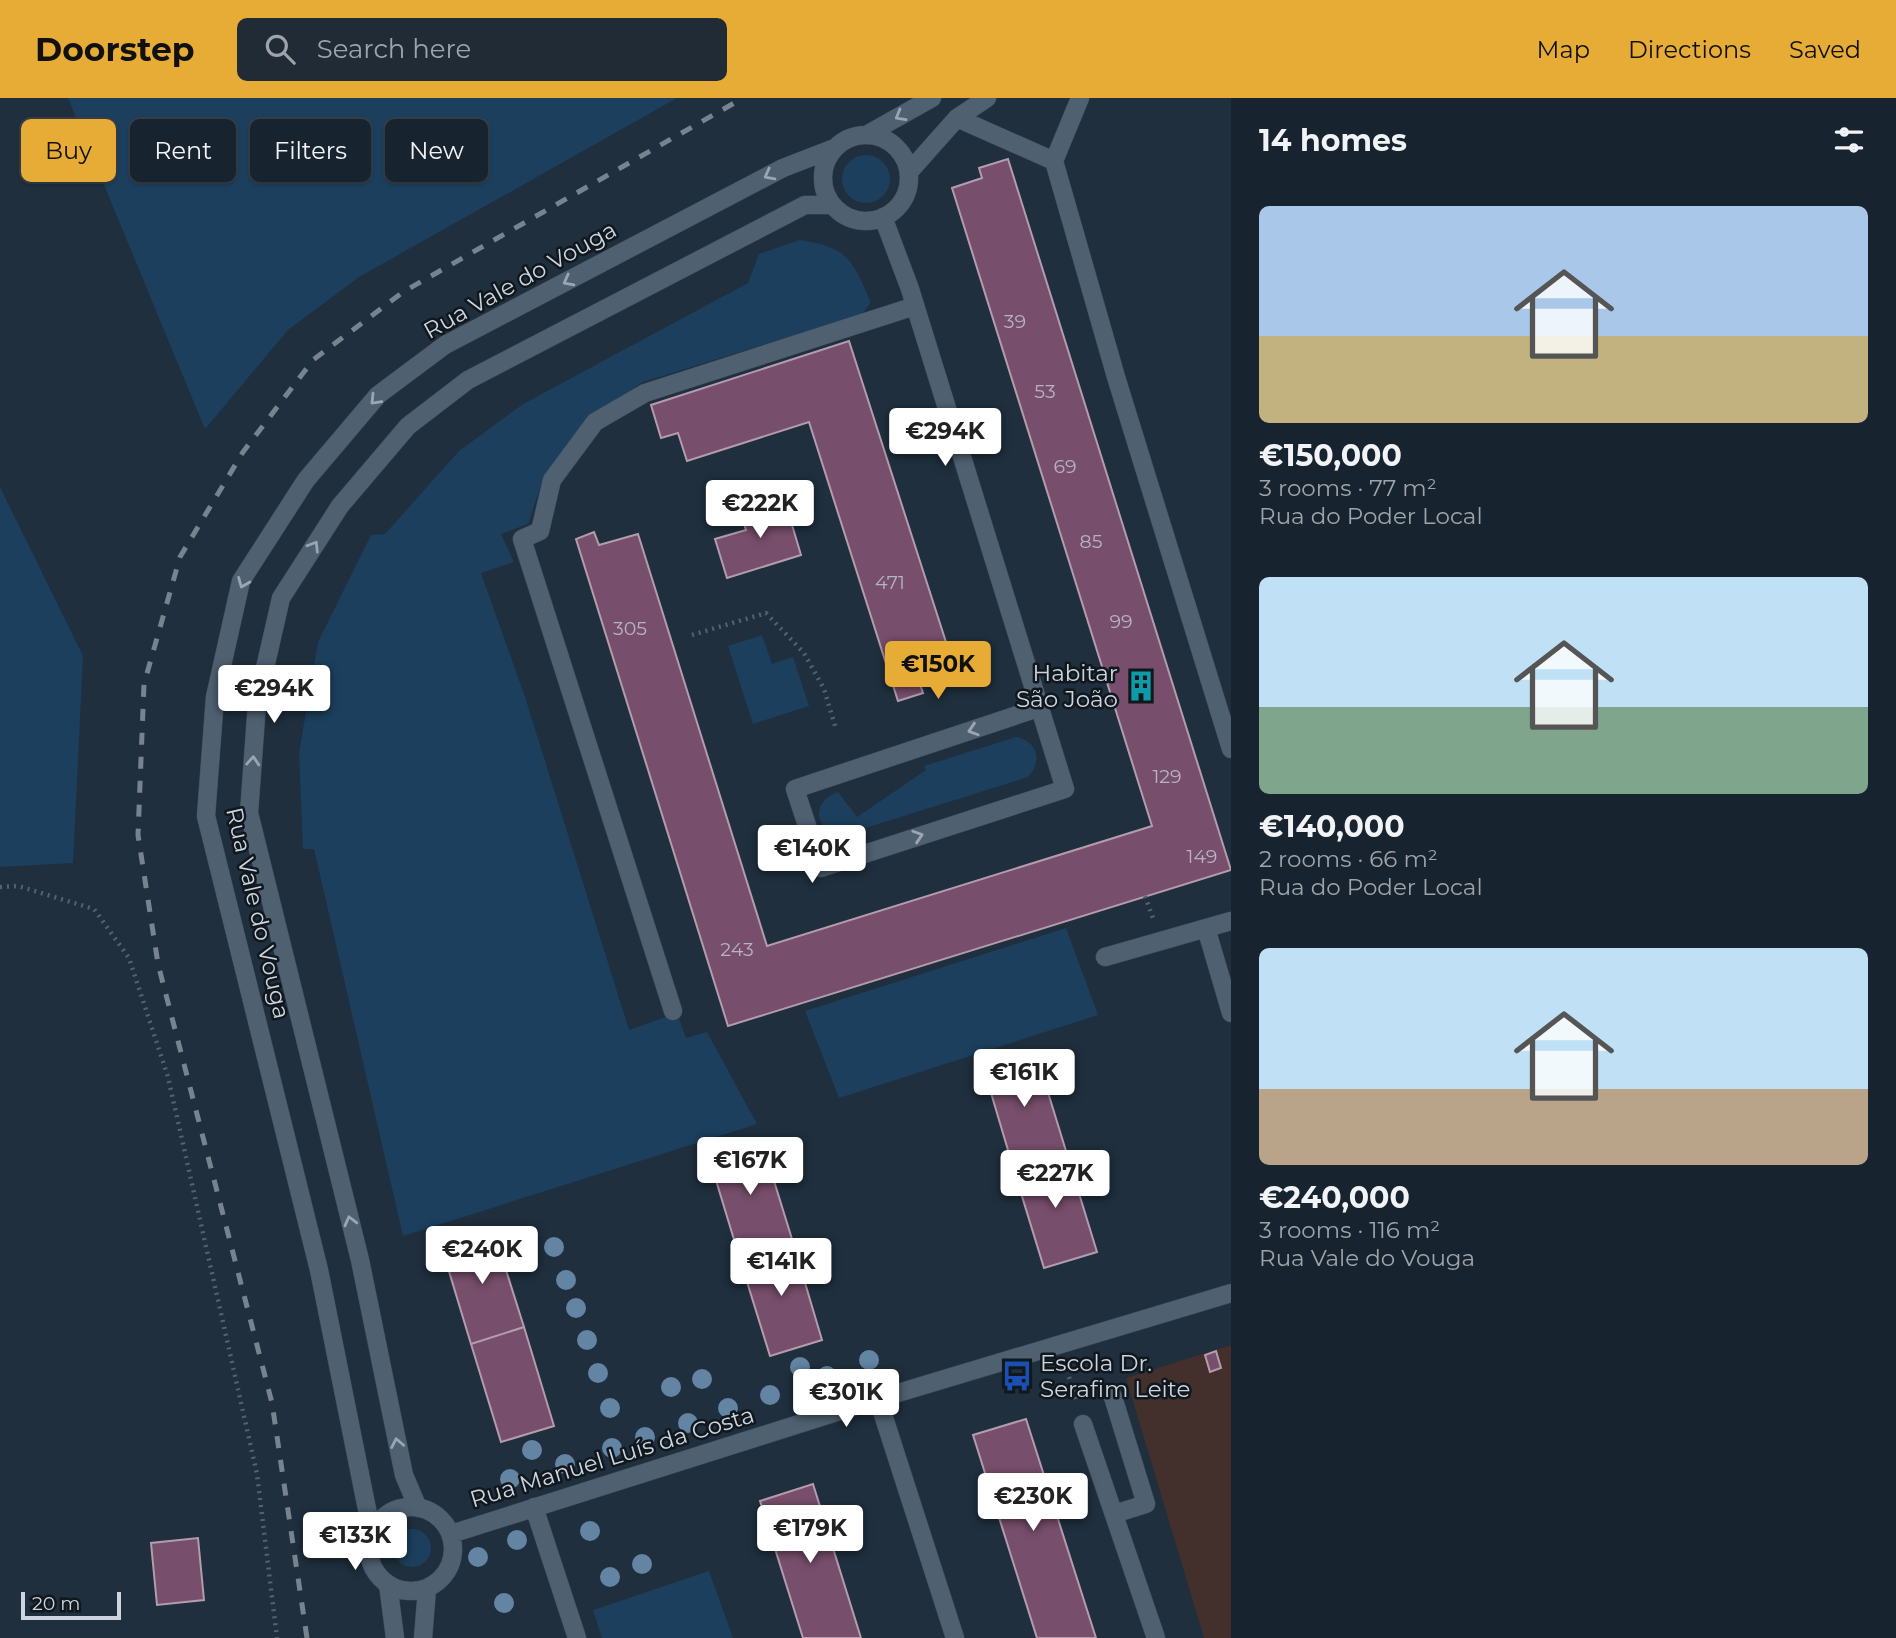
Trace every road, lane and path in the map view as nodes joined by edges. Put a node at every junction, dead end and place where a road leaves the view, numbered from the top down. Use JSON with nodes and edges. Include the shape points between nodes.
{"nodes":[{"id":1,"x":932,"y":98,"type":"edge"},
{"id":2,"x":986,"y":98,"type":"edge"},
{"id":3,"x":1080,"y":98,"type":"edge"},
{"id":4,"x":957,"y":118,"type":"junction"},
{"id":5,"x":868,"y":134,"type":"junction"},
{"id":6,"x":832,"y":149,"type":"junction"},
{"id":7,"x":1054,"y":160,"type":"junction"},
{"id":8,"x":909,"y":172,"type":"junction"},
{"id":9,"x":832,"y":205,"type":"junction"},
{"id":10,"x":883,"y":217,"type":"junction"},
{"id":11,"x":915,"y":306,"type":"junction"},
{"id":12,"x":692,"y":635,"type":"dead end"},
{"id":13,"x":1038,"y":708,"type":"junction"},
{"id":14,"x":836,"y":730,"type":"dead end"},
{"id":15,"x":1231,"y":749,"type":"edge"},
{"id":16,"x":0,"y":887,"type":"edge"},
{"id":17,"x":1231,"y":921,"type":"edge"},
{"id":18,"x":1206,"y":928,"type":"junction"},
{"id":19,"x":1105,"y":957,"type":"dead end"},
{"id":20,"x":673,"y":1011,"type":"dead end"},
{"id":21,"x":1231,"y":1013,"type":"edge"},
{"id":22,"x":1231,"y":1293,"type":"edge"},
{"id":23,"x":1113,"y":1397,"type":"dead end"},
{"id":24,"x":878,"y":1399,"type":"junction"},
{"id":25,"x":1083,"y":1424,"type":"dead end"},
{"id":26,"x":534,"y":1507,"type":"junction"},
{"id":27,"x":418,"y":1508,"type":"junction"},
{"id":28,"x":1114,"y":1514,"type":"junction"},
{"id":29,"x":372,"y":1534,"type":"junction"},
{"id":30,"x":451,"y":1534,"type":"junction"},
{"id":31,"x":388,"y":1584,"type":"junction"},
{"id":32,"x":427,"y":1588,"type":"junction"},
{"id":33,"x":277,"y":1638,"type":"edge"},
{"id":34,"x":395,"y":1638,"type":"edge"},
{"id":35,"x":422,"y":1638,"type":"edge"},
{"id":36,"x":577,"y":1638,"type":"edge"},
{"id":37,"x":955,"y":1638,"type":"edge"},
{"id":38,"x":1156,"y":1638,"type":"edge"}],
"edges":[{"from":1,"to":5,"type":"street","name":"Rua Vale do Vouga","one_way":true},
{"from":2,"to":4,"type":"street"},
{"from":3,"to":7,"type":"street"},
{"from":4,"to":7,"type":"street"},
{"from":4,"to":8,"type":"street"},
{"from":5,"to":6,"type":"street","name":"Rua Vale do Vouga","via":[[855,135]]},
{"from":5,"to":8,"type":"street","via":[[892,143]]},
{"from":6,"to":9,"type":"street","via":[[822,173],[822,185]]},
{"from":6,"to":29,"type":"street","name":"Rua Vale do Vouga","one_way":true,"via":[[783,168],[445,345],[378,396],[306,480],[241,581],[215,697],[206,816],[319,1269]]},
{"from":7,"to":15,"type":"street"},
{"from":8,"to":10,"type":"street","via":[[901,204]]},
{"from":9,"to":10,"type":"street","via":[[861,221]]},
{"from":27,"to":9,"type":"street","name":"Rua Vale do Vouga","one_way":true,"via":[[404,1475],[360,1260],[249,813],[257,703],[281,598],[340,506],[408,426],[468,380],[805,205]]},
{"from":10,"to":11,"type":"street"},
{"from":11,"to":13,"type":"street"},
{"from":11,"to":20,"type":"street","via":[[645,393],[595,422],[552,480],[540,531],[522,538]]},
{"from":12,"to":14,"type":"path","via":[[766,612],[804,653],[824,689]]},
{"from":13,"to":13,"type":"street","one_way":true,"via":[[794,789],[821,868],[1065,789]]},
{"from":16,"to":33,"type":"path","via":[[19,886],[94,909],[129,958],[168,1077],[257,1474]]},
{"from":17,"to":18,"type":"street"},
{"from":18,"to":19,"type":"street"},
{"from":18,"to":21,"type":"street"},
{"from":22,"to":24,"type":"street","name":"Rua Manuel Luís da Costa"},
{"from":23,"to":28,"type":"street","via":[[1146,1504]]},
{"from":24,"to":26,"type":"street","name":"Rua Manuel Luís da Costa"},
{"from":24,"to":37,"type":"street"},
{"from":25,"to":28,"type":"street"},
{"from":26,"to":30,"type":"street","name":"Rua Manuel Luís da Costa"},
{"from":26,"to":36,"type":"street"},
{"from":27,"to":29,"type":"street","via":[[390,1513]]},
{"from":27,"to":30,"type":"street","via":[[443,1522]]},
{"from":28,"to":38,"type":"street"},
{"from":29,"to":31,"type":"street","name":"Rua Vale do Vouga","via":[[371,1562]]},
{"from":30,"to":32,"type":"street","via":[[454,1547],[447,1572]]},
{"from":31,"to":32,"type":"street","via":[[400,1590]]},
{"from":31,"to":34,"type":"street","name":"Rua Vale do Vouga"},
{"from":32,"to":35,"type":"street"}]}
